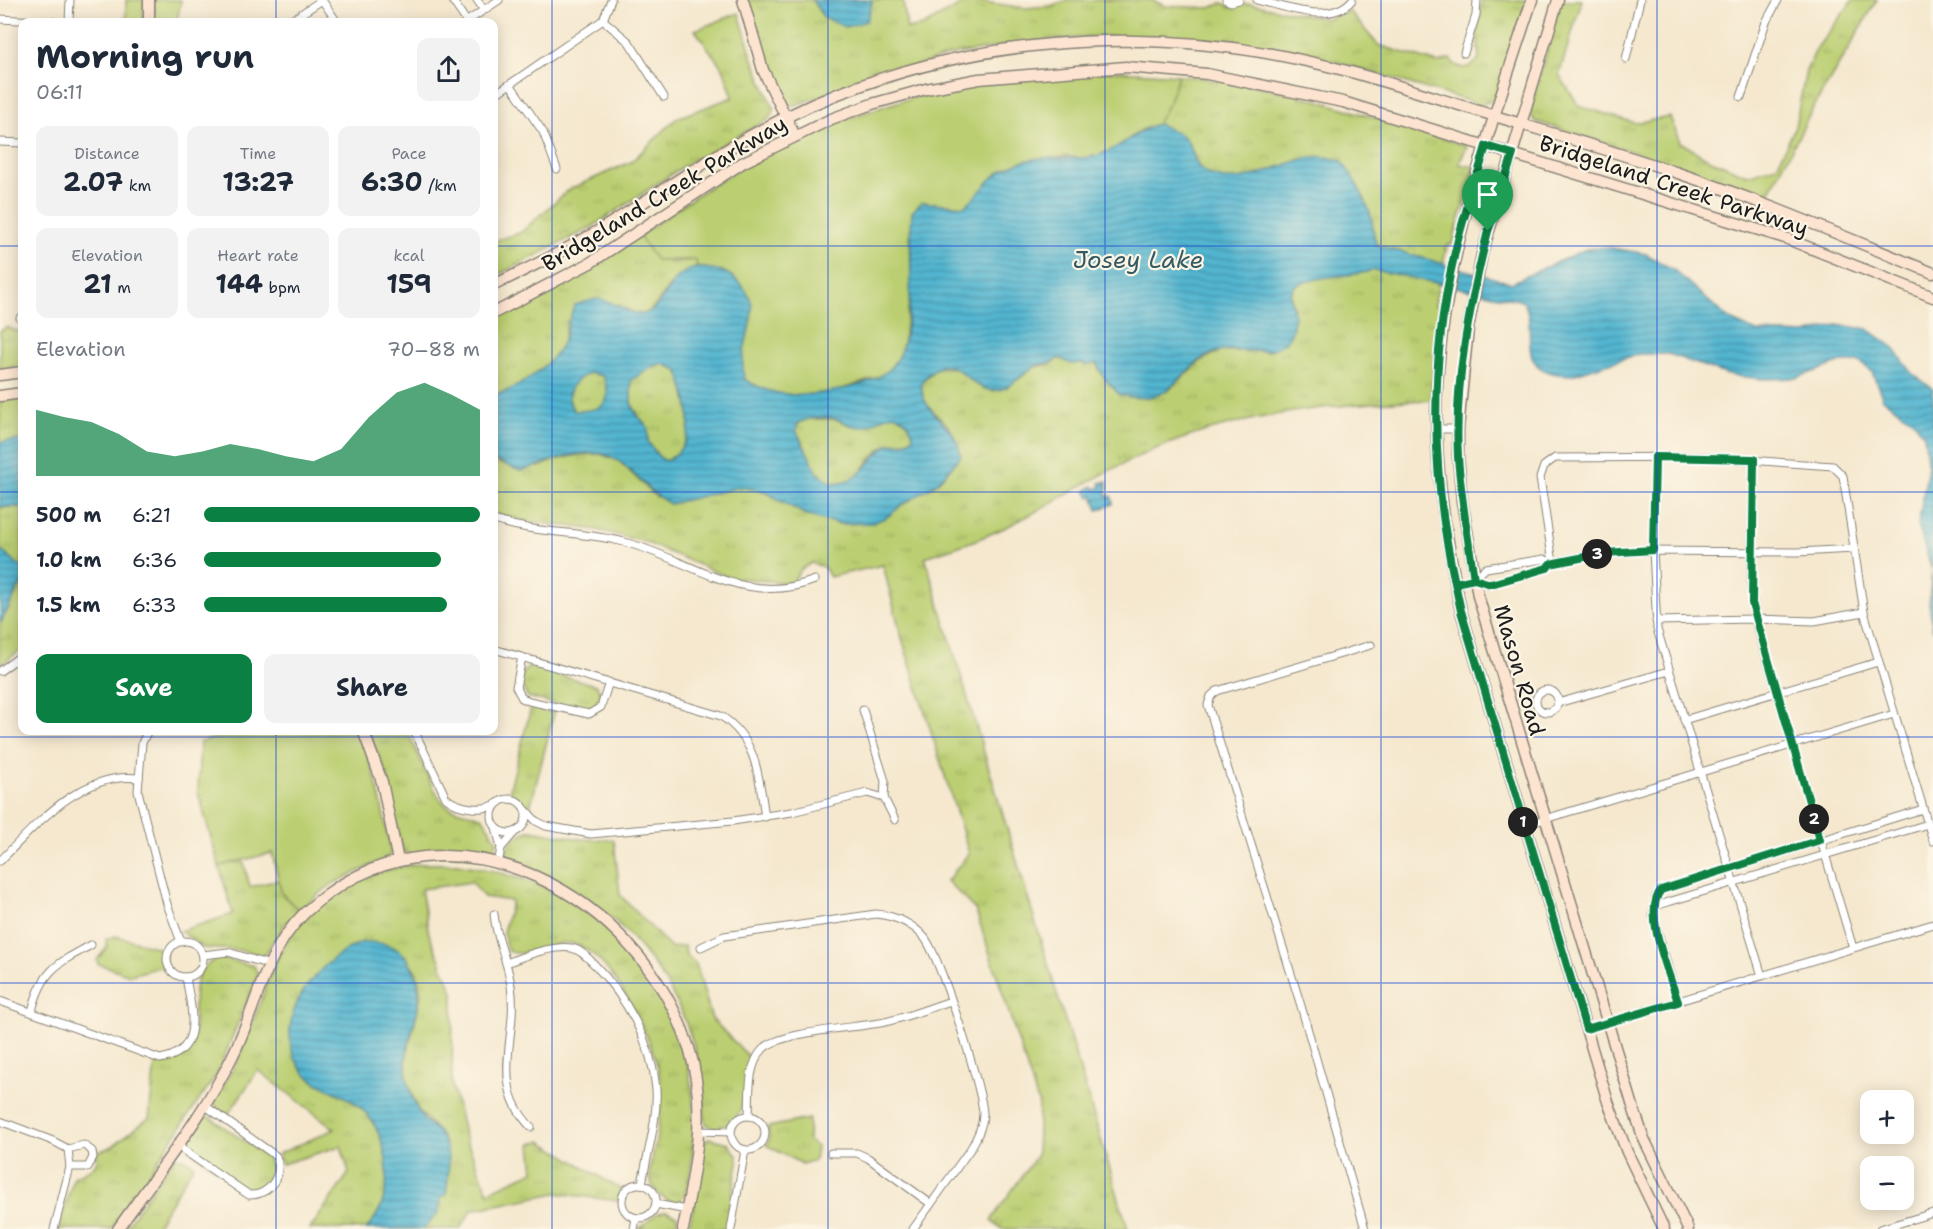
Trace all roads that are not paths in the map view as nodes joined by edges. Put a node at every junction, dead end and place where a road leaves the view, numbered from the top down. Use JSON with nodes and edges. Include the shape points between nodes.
{"nodes":[{"id":1,"x":70,"y":0,"type":"edge"},
{"id":2,"x":149,"y":0,"type":"edge"},
{"id":3,"x":322,"y":0,"type":"edge"},
{"id":4,"x":452,"y":0,"type":"edge"},
{"id":5,"x":477,"y":0,"type":"edge"},
{"id":6,"x":499,"y":0,"type":"edge"},
{"id":7,"x":611,"y":0,"type":"edge"},
{"id":8,"x":742,"y":0,"type":"edge"},
{"id":9,"x":1226,"y":0,"type":"edge"},
{"id":10,"x":1239,"y":0,"type":"edge"},
{"id":11,"x":1257,"y":0,"type":"edge"},
{"id":12,"x":1352,"y":0,"type":"edge"},
{"id":13,"x":1477,"y":0,"type":"edge"},
{"id":14,"x":1532,"y":0,"type":"edge"},
{"id":15,"x":1558,"y":0,"type":"edge"},
{"id":16,"x":1640,"y":0,"type":"edge"},
{"id":17,"x":1778,"y":0,"type":"edge"},
{"id":18,"x":484,"y":10,"type":"junction"},
{"id":19,"x":69,"y":18,"type":"edge"},
{"id":20,"x":149,"y":18,"type":"edge"},
{"id":21,"x":295,"y":18,"type":"edge"},
{"id":22,"x":334,"y":18,"type":"edge"},
{"id":23,"x":463,"y":18,"type":"edge"},
{"id":24,"x":472,"y":18,"type":"edge"},
{"id":25,"x":0,"y":19,"type":"edge"},
{"id":26,"x":18,"y":20,"type":"edge"},
{"id":27,"x":603,"y":20,"type":"junction"},
{"id":28,"x":1464,"y":53,"type":"dead end"},
{"id":29,"x":1626,"y":59,"type":"dead end"},
{"id":30,"x":510,"y":84,"type":"junction"},
{"id":31,"x":498,"y":92,"type":"edge"},
{"id":32,"x":664,"y":97,"type":"dead end"},
{"id":33,"x":1741,"y":97,"type":"dead end"},
{"id":34,"x":785,"y":117,"type":"junction"},
{"id":35,"x":1495,"y":117,"type":"junction"},
{"id":36,"x":1521,"y":124,"type":"junction"},
{"id":37,"x":795,"y":136,"type":"junction"},
{"id":38,"x":0,"y":142,"type":"edge"},
{"id":39,"x":18,"y":143,"type":"edge"},
{"id":40,"x":1486,"y":146,"type":"junction"},
{"id":41,"x":1513,"y":154,"type":"junction"},
{"id":42,"x":557,"y":169,"type":"dead end"},
{"id":43,"x":1933,"y":273,"type":"edge"},
{"id":44,"x":498,"y":283,"type":"edge"},
{"id":45,"x":1933,"y":297,"type":"edge"},
{"id":46,"x":498,"y":311,"type":"edge"},
{"id":47,"x":18,"y":373,"type":"edge"},
{"id":48,"x":0,"y":375,"type":"edge"},
{"id":49,"x":18,"y":394,"type":"edge"},
{"id":50,"x":0,"y":396,"type":"edge"},
{"id":51,"x":1437,"y":429,"type":"junction"},
{"id":52,"x":1458,"y":429,"type":"junction"},
{"id":53,"x":1655,"y":457,"type":"junction"},
{"id":54,"x":1754,"y":459,"type":"junction"},
{"id":55,"x":498,"y":521,"type":"edge"},
{"id":56,"x":1854,"y":549,"type":"junction"},
{"id":57,"x":1653,"y":550,"type":"junction"},
{"id":58,"x":1751,"y":550,"type":"junction"},
{"id":59,"x":1552,"y":563,"type":"junction"},
{"id":60,"x":1474,"y":579,"type":"junction"},
{"id":61,"x":815,"y":580,"type":"dead end"},
{"id":62,"x":1455,"y":583,"type":"junction"},
{"id":63,"x":1864,"y":612,"type":"junction"},
{"id":64,"x":1755,"y":619,"type":"junction"},
{"id":65,"x":1656,"y":621,"type":"junction"},
{"id":66,"x":1371,"y":645,"type":"dead end"},
{"id":67,"x":498,"y":650,"type":"edge"},
{"id":68,"x":522,"y":657,"type":"junction"},
{"id":69,"x":18,"y":658,"type":"edge"},
{"id":70,"x":1878,"y":662,"type":"junction"},
{"id":71,"x":0,"y":671,"type":"edge"},
{"id":72,"x":1669,"y":671,"type":"junction"},
{"id":73,"x":609,"y":682,"type":"junction"},
{"id":74,"x":1776,"y":692,"type":"junction"},
{"id":75,"x":1558,"y":703,"type":"dead end"},
{"id":76,"x":863,"y":710,"type":"dead end"},
{"id":77,"x":1894,"y":714,"type":"junction"},
{"id":78,"x":1684,"y":720,"type":"junction"},
{"id":79,"x":146,"y":735,"type":"edge"},
{"id":80,"x":365,"y":735,"type":"edge"},
{"id":81,"x":416,"y":735,"type":"edge"},
{"id":82,"x":1792,"y":744,"type":"junction"},
{"id":83,"x":1698,"y":773,"type":"junction"},
{"id":84,"x":139,"y":778,"type":"junction"},
{"id":85,"x":884,"y":798,"type":"junction"},
{"id":86,"x":498,"y":803,"type":"junction"},
{"id":87,"x":476,"y":808,"type":"junction"},
{"id":88,"x":526,"y":810,"type":"junction"},
{"id":89,"x":1923,"y":810,"type":"junction"},
{"id":90,"x":765,"y":817,"type":"junction"},
{"id":91,"x":895,"y":820,"type":"dead end"},
{"id":92,"x":1545,"y":820,"type":"junction"},
{"id":93,"x":1928,"y":824,"type":"junction"},
{"id":94,"x":494,"y":825,"type":"junction"},
{"id":95,"x":1525,"y":825,"type":"junction"},
{"id":96,"x":546,"y":826,"type":"junction"},
{"id":97,"x":518,"y":831,"type":"junction"},
{"id":98,"x":1820,"y":840,"type":"junction"},
{"id":99,"x":1933,"y":842,"type":"edge"},
{"id":100,"x":501,"y":848,"type":"junction"},
{"id":101,"x":1824,"y":855,"type":"junction"},
{"id":102,"x":0,"y":861,"type":"edge"},
{"id":103,"x":398,"y":861,"type":"junction"},
{"id":104,"x":498,"y":864,"type":"junction"},
{"id":105,"x":1728,"y":869,"type":"junction"},
{"id":106,"x":1732,"y":883,"type":"junction"},
{"id":107,"x":1654,"y":906,"type":"junction"},
{"id":108,"x":494,"y":914,"type":"dead end"},
{"id":109,"x":1933,"y":924,"type":"edge"},
{"id":110,"x":181,"y":942,"type":"junction"},
{"id":111,"x":91,"y":945,"type":"dead end"},
{"id":112,"x":701,"y":947,"type":"dead end"},
{"id":113,"x":1853,"y":948,"type":"junction"},
{"id":114,"x":203,"y":955,"type":"junction"},
{"id":115,"x":506,"y":963,"type":"junction"},
{"id":116,"x":267,"y":964,"type":"junction"},
{"id":117,"x":1762,"y":976,"type":"junction"},
{"id":118,"x":186,"y":977,"type":"junction"},
{"id":119,"x":0,"y":1001,"type":"edge"},
{"id":120,"x":951,"y":1001,"type":"junction"},
{"id":121,"x":1678,"y":1002,"type":"junction"},
{"id":122,"x":32,"y":1011,"type":"junction"},
{"id":123,"x":1607,"y":1023,"type":"junction"},
{"id":124,"x":1586,"y":1029,"type":"junction"},
{"id":125,"x":204,"y":1105,"type":"junction"},
{"id":126,"x":749,"y":1116,"type":"junction"},
{"id":127,"x":0,"y":1121,"type":"edge"},
{"id":128,"x":531,"y":1127,"type":"dead end"},
{"id":129,"x":699,"y":1131,"type":"junction"},
{"id":130,"x":731,"y":1132,"type":"junction"},
{"id":131,"x":176,"y":1145,"type":"junction"},
{"id":132,"x":68,"y":1149,"type":"junction"},
{"id":133,"x":745,"y":1150,"type":"junction"},
{"id":134,"x":831,"y":1153,"type":"dead end"},
{"id":135,"x":70,"y":1167,"type":"junction"},
{"id":136,"x":642,"y":1184,"type":"junction"},
{"id":137,"x":656,"y":1204,"type":"junction"},
{"id":138,"x":931,"y":1204,"type":"junction"},
{"id":139,"x":687,"y":1210,"type":"junction"},
{"id":140,"x":1933,"y":1213,"type":"edge"},
{"id":141,"x":636,"y":1218,"type":"junction"},
{"id":142,"x":54,"y":1229,"type":"edge"},
{"id":143,"x":118,"y":1229,"type":"edge"},
{"id":144,"x":634,"y":1229,"type":"edge"},
{"id":145,"x":683,"y":1229,"type":"edge"},
{"id":146,"x":731,"y":1229,"type":"edge"},
{"id":147,"x":914,"y":1229,"type":"edge"},
{"id":148,"x":1365,"y":1229,"type":"edge"},
{"id":149,"x":1664,"y":1229,"type":"edge"},
{"id":150,"x":1688,"y":1229,"type":"edge"},
{"id":151,"x":1880,"y":1229,"type":"edge"}],
"edges":[{"from":1,"to":19,"type":"street"},
{"from":2,"to":20,"type":"main road"},
{"from":3,"to":21,"type":"street"},
{"from":3,"to":22,"type":"street"},
{"from":4,"to":23,"type":"street"},
{"from":5,"to":18,"type":"street"},
{"from":6,"to":18,"type":"street"},
{"from":7,"to":27,"type":"street"},
{"from":8,"to":34,"type":"main road","via":[[763,70]]},
{"from":9,"to":10,"type":"street"},
{"from":11,"to":12,"type":"street","via":[[1329,14]]},
{"from":13,"to":28,"type":"street"},
{"from":14,"to":35,"type":"main road","name":"Mason Road"},
{"from":15,"to":36,"type":"main road","name":"Mason Road"},
{"from":16,"to":29,"type":"street"},
{"from":17,"to":33,"type":"street","via":[[1766,22]]},
{"from":18,"to":24,"type":"street"},
{"from":25,"to":26,"type":"street"},
{"from":27,"to":30,"type":"street"},
{"from":27,"to":32,"type":"street","via":[[629,42]]},
{"from":30,"to":31,"type":"street"},
{"from":30,"to":42,"type":"street","via":[[543,132]]},
{"from":34,"to":35,"type":"main road","name":"Bridgeland Creek Parkway","via":[[865,84],[931,64],[1027,48],[1126,41],[1211,45],[1297,59]]},
{"from":34,"to":37,"type":"main road"},
{"from":34,"to":44,"type":"main road","name":"Bridgeland Creek Parkway","via":[[731,145],[578,243]]},
{"from":35,"to":36,"type":"main road","name":"Bridgeland Creek Parkway"},
{"from":35,"to":40,"type":"main road","name":"Mason Road"},
{"from":36,"to":41,"type":"main road","name":"Mason Road"},
{"from":36,"to":43,"type":"main road","name":"Bridgeland Creek Parkway","via":[[1678,173]]},
{"from":37,"to":40,"type":"main road","name":"Bridgeland Creek Parkway","via":[[872,104],[926,88],[1010,75],[1126,67],[1207,74],[1301,91]]},
{"from":37,"to":46,"type":"main road","name":"Bridgeland Creek Parkway","via":[[705,186],[590,263]]},
{"from":38,"to":39,"type":"street"},
{"from":40,"to":41,"type":"main road","name":"Bridgeland Creek Parkway"},
{"from":40,"to":51,"type":"main road","name":"Mason Road","via":[[1455,252],[1445,308],[1437,379]]},
{"from":41,"to":45,"type":"main road","name":"Bridgeland Creek Parkway","via":[[1785,238]]},
{"from":41,"to":52,"type":"main road","name":"Mason Road","via":[[1482,254],[1470,311]]},
{"from":47,"to":48,"type":"main road"},
{"from":49,"to":50,"type":"main road"},
{"from":51,"to":52,"type":"street"},
{"from":51,"to":62,"type":"main road","name":"Mason Road","via":[[1444,535]]},
{"from":52,"to":60,"type":"main road","name":"Mason Road","via":[[1462,501]]},
{"from":53,"to":54,"type":"street"},
{"from":53,"to":57,"type":"street"},
{"from":53,"to":59,"type":"street","via":[[1562,456],[1544,466],[1540,478]]},
{"from":54,"to":56,"type":"street","via":[[1839,469]]},
{"from":54,"to":58,"type":"street"},
{"from":55,"to":61,"type":"street","via":[[624,542],[743,587],[787,589]]},
{"from":56,"to":58,"type":"street"},
{"from":56,"to":63,"type":"street"},
{"from":57,"to":58,"type":"street"},
{"from":57,"to":59,"type":"street","via":[[1605,553]]},
{"from":57,"to":65,"type":"street"},
{"from":58,"to":64,"type":"street"},
{"from":59,"to":60,"type":"street","via":[[1547,568],[1491,584]]},
{"from":59,"to":60,"type":"street","via":[[1544,559],[1486,568]]},
{"from":60,"to":62,"type":"street"},
{"from":60,"to":92,"type":"main road","name":"Mason Road"},
{"from":62,"to":95,"type":"main road","name":"Mason Road"},
{"from":63,"to":64,"type":"street","via":[[1814,621]]},
{"from":63,"to":70,"type":"street"},
{"from":64,"to":65,"type":"street"},
{"from":64,"to":74,"type":"street"},
{"from":65,"to":72,"type":"street"},
{"from":66,"to":148,"type":"street","via":[[1217,691],[1210,696],[1208,705]]},
{"from":67,"to":68,"type":"street"},
{"from":68,"to":73,"type":"street"},
{"from":68,"to":73,"type":"street","via":[[516,687],[522,698],[529,701],[590,714],[601,707]]},
{"from":69,"to":71,"type":"street"},
{"from":70,"to":74,"type":"street"},
{"from":70,"to":77,"type":"street"},
{"from":72,"to":75,"type":"street"},
{"from":72,"to":78,"type":"street"},
{"from":73,"to":90,"type":"street","via":[[706,710],[731,722],[753,751]]},
{"from":74,"to":78,"type":"street"},
{"from":74,"to":82,"type":"street"},
{"from":76,"to":85,"type":"street","via":[[885,781]]},
{"from":77,"to":82,"type":"street"},
{"from":77,"to":89,"type":"street"},
{"from":78,"to":83,"type":"street"},
{"from":79,"to":84,"type":"street"},
{"from":80,"to":103,"type":"main road","via":[[382,782]]},
{"from":81,"to":87,"type":"street","via":[[442,794],[454,803]]},
{"from":82,"to":83,"type":"street"},
{"from":82,"to":98,"type":"street"},
{"from":83,"to":92,"type":"street"},
{"from":83,"to":105,"type":"street"},
{"from":84,"to":102,"type":"street","via":[[103,780],[74,794]]},
{"from":84,"to":110,"type":"street","via":[[144,816]]},
{"from":85,"to":90,"type":"street","via":[[867,794]]},
{"from":85,"to":91,"type":"street"},
{"from":86,"to":87,"type":"street"},
{"from":86,"to":88,"type":"street","via":[[514,799]]},
{"from":86,"to":94,"type":"street","via":[[492,812]]},
{"from":87,"to":94,"type":"street"},
{"from":88,"to":96,"type":"street"},
{"from":88,"to":97,"type":"street","via":[[526,821]]},
{"from":89,"to":93,"type":"street"},
{"from":89,"to":98,"type":"street"},
{"from":90,"to":96,"type":"street","via":[[591,834]]},
{"from":92,"to":95,"type":"street"},
{"from":92,"to":123,"type":"main road","name":"Mason Road"},
{"from":93,"to":99,"type":"street"},
{"from":93,"to":101,"type":"street"},
{"from":94,"to":97,"type":"street","via":[[505,833]]},
{"from":94,"to":100,"type":"street"},
{"from":95,"to":124,"type":"main road","name":"Mason Road"},
{"from":96,"to":97,"type":"street"},
{"from":97,"to":100,"type":"street"},
{"from":98,"to":101,"type":"street"},
{"from":98,"to":105,"type":"street"},
{"from":100,"to":104,"type":"street"},
{"from":101,"to":106,"type":"street"},
{"from":101,"to":113,"type":"street"},
{"from":103,"to":104,"type":"main road","via":[[448,858]]},
{"from":103,"to":116,"type":"main road","via":[[354,877],[316,902],[286,932]]},
{"from":104,"to":129,"type":"main road","via":[[543,879],[590,908],[632,945],[653,972],[669,999],[690,1051]]},
{"from":105,"to":106,"type":"street"},
{"from":105,"to":107,"type":"street","via":[[1661,890]]},
{"from":106,"to":107,"type":"street"},
{"from":106,"to":117,"type":"street"},
{"from":107,"to":121,"type":"street","via":[[1653,915]]},
{"from":108,"to":115,"type":"street","via":[[495,931]]},
{"from":109,"to":113,"type":"street"},
{"from":110,"to":114,"type":"street","via":[[195,944]]},
{"from":110,"to":118,"type":"street","via":[[171,949],[168,961],[174,972]]},
{"from":111,"to":122,"type":"street","via":[[51,970],[38,988]]},
{"from":112,"to":120,"type":"street","via":[[724,936],[863,915],[890,915],[909,923],[926,938]]},
{"from":113,"to":117,"type":"street"},
{"from":114,"to":116,"type":"street","via":[[228,952]]},
{"from":114,"to":118,"type":"street","via":[[199,970]]},
{"from":115,"to":128,"type":"street","via":[[513,1002],[507,1081],[513,1104]]},
{"from":115,"to":136,"type":"street","via":[[563,948],[578,950],[606,978],[627,1008],[645,1045],[656,1088]]},
{"from":116,"to":125,"type":"main road","via":[[234,1054]]},
{"from":117,"to":121,"type":"street"},
{"from":118,"to":122,"type":"street","via":[[192,1029],[189,1041],[172,1057],[160,1059]]},
{"from":119,"to":122,"type":"street"},
{"from":120,"to":126,"type":"street","via":[[894,1019],[786,1038],[765,1047],[751,1076]]},
{"from":120,"to":138,"type":"street","via":[[983,1114],[975,1142]]},
{"from":121,"to":123,"type":"street"},
{"from":123,"to":124,"type":"street"},
{"from":123,"to":150,"type":"main road","name":"Mason Road","via":[[1644,1139]]},
{"from":124,"to":149,"type":"main road","name":"Mason Road","via":[[1627,1152]]},
{"from":125,"to":131,"type":"main road"},
{"from":125,"to":131,"type":"street","via":[[276,1156],[277,1177],[263,1192],[249,1195]]},
{"from":126,"to":130,"type":"street","via":[[738,1118]]},
{"from":126,"to":133,"type":"street","via":[[759,1119],[766,1132],[760,1145]]},
{"from":127,"to":132,"type":"street"},
{"from":129,"to":130,"type":"street"},
{"from":129,"to":139,"type":"main road"},
{"from":130,"to":133,"type":"street","via":[[734,1144]]},
{"from":131,"to":143,"type":"main road"},
{"from":132,"to":135,"type":"street"},
{"from":132,"to":135,"type":"street","via":[[84,1145],[93,1157],[88,1167]]},
{"from":133,"to":146,"type":"street"},
{"from":134,"to":138,"type":"street","via":[[857,1153],[868,1158]]},
{"from":135,"to":142,"type":"street"},
{"from":136,"to":137,"type":"street","via":[[655,1193]]},
{"from":136,"to":141,"type":"street","via":[[629,1187],[622,1198],[625,1211]]},
{"from":137,"to":139,"type":"street"},
{"from":137,"to":141,"type":"street","via":[[649,1216]]},
{"from":138,"to":147,"type":"street"},
{"from":139,"to":145,"type":"main road"},
{"from":140,"to":151,"type":"street"},
{"from":141,"to":144,"type":"street"}]}
